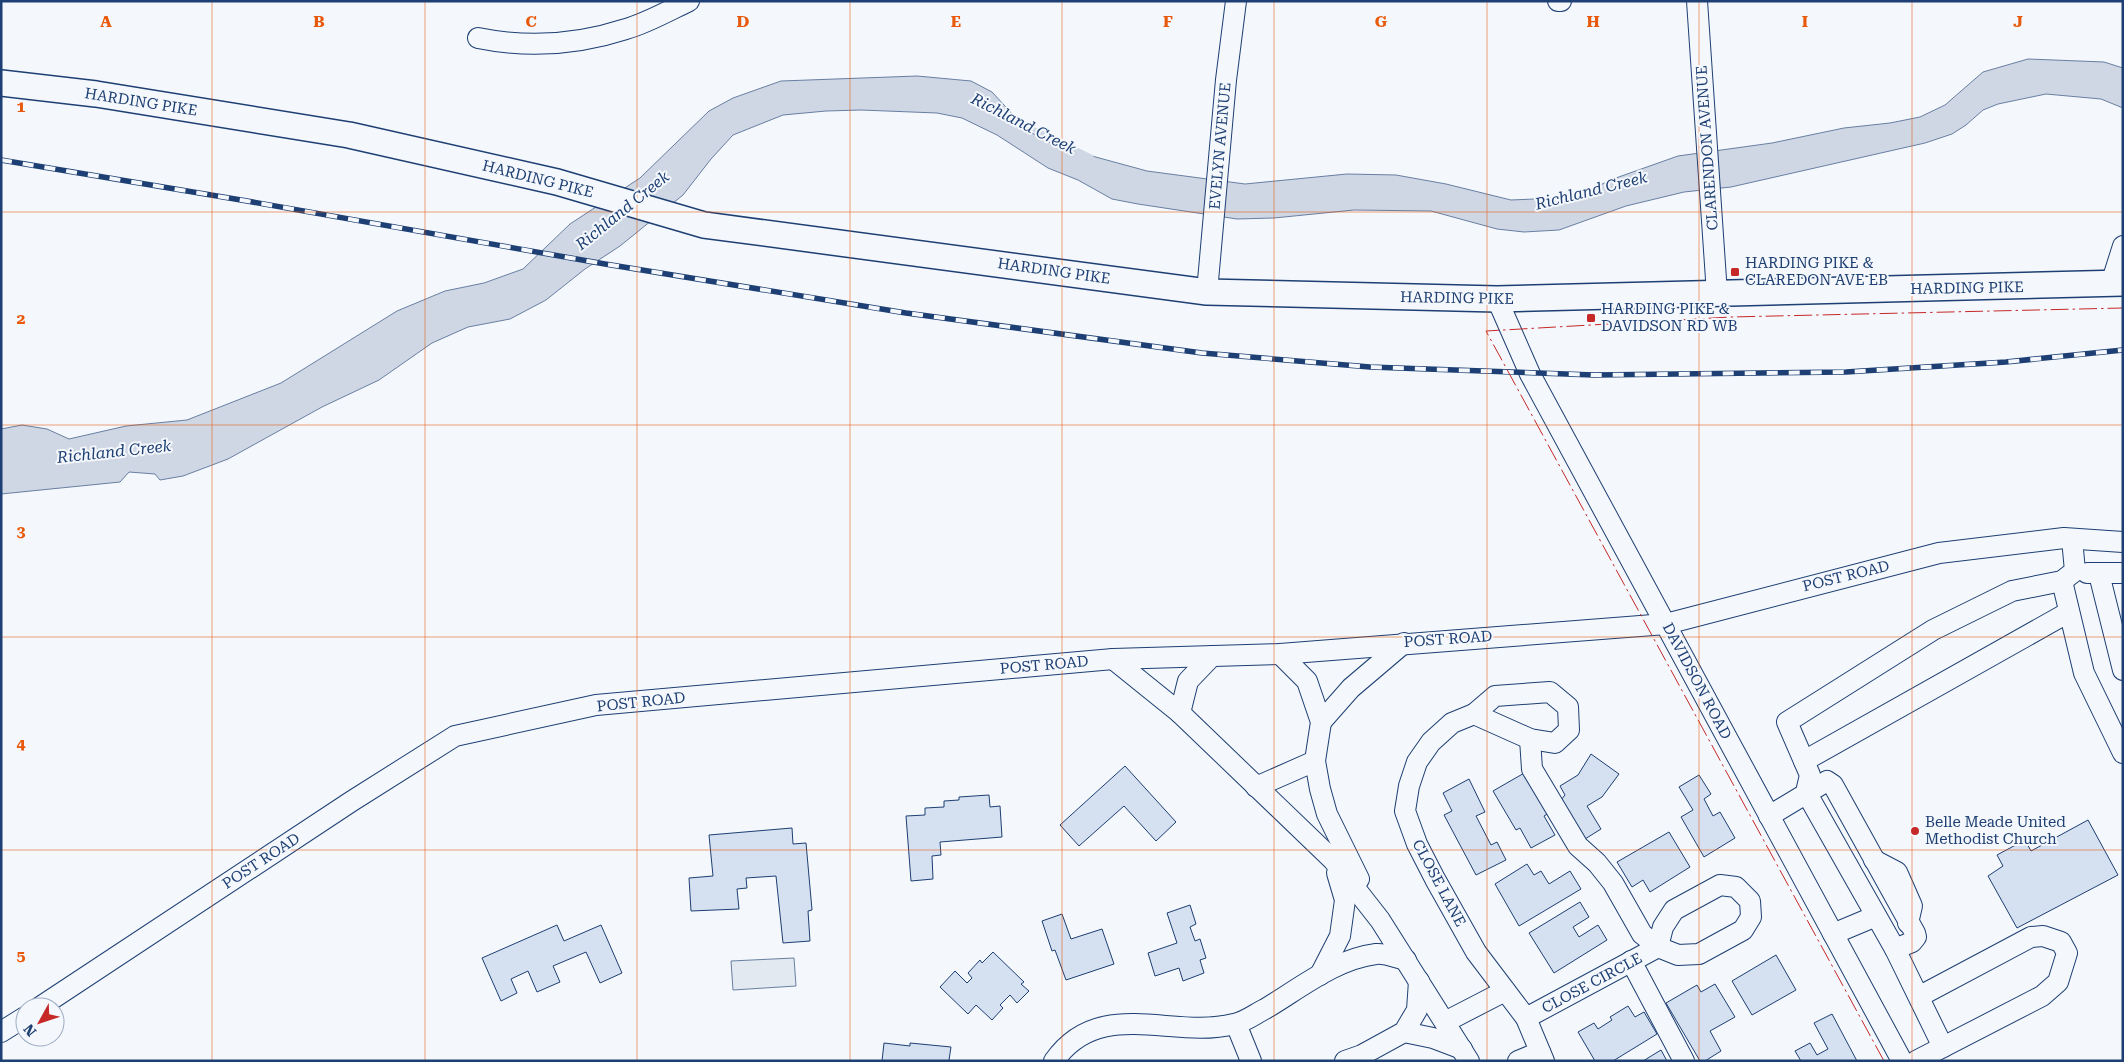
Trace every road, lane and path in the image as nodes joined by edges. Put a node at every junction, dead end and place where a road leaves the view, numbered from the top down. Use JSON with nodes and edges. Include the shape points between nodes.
{"nodes":[{"id":1,"x":689,"y":1,"type":"edge"},
{"id":2,"x":1236,"y":1,"type":"edge"},
{"id":3,"x":1697,"y":1,"type":"edge"},
{"id":4,"x":478,"y":38,"type":"dead end"},
{"id":5,"x":1,"y":83,"type":"edge"},
{"id":6,"x":2123,"y":246,"type":"edge"},
{"id":7,"x":2117,"y":284,"type":"edge"},
{"id":8,"x":1207,"y":292,"type":"junction"},
{"id":9,"x":1717,"y":294,"type":"junction"},
{"id":10,"x":1497,"y":299,"type":"junction"},
{"id":11,"x":2072,"y":538,"type":"junction"},
{"id":12,"x":2123,"y":542,"type":"edge"},
{"id":13,"x":2123,"y":573,"type":"edge"},
{"id":14,"x":2099,"y":574,"type":"junction"},
{"id":15,"x":2068,"y":576,"type":"junction"},
{"id":16,"x":2069,"y":612,"type":"junction"},
{"id":17,"x":1666,"y":624,"type":"junction"},
{"id":18,"x":1404,"y":643,"type":"junction"},
{"id":19,"x":1280,"y":654,"type":"junction"},
{"id":20,"x":1212,"y":656,"type":"junction"},
{"id":21,"x":1113,"y":659,"type":"junction"},
{"id":22,"x":2123,"y":670,"type":"edge"},
{"id":23,"x":1180,"y":713,"type":"junction"},
{"id":24,"x":1474,"y":714,"type":"junction"},
{"id":25,"x":1321,"y":722,"type":"junction"},
{"id":26,"x":1530,"y":739,"type":"junction"},
{"id":27,"x":2123,"y":753,"type":"edge"},
{"id":28,"x":1315,"y":761,"type":"junction"},
{"id":29,"x":1804,"y":761,"type":"junction"},
{"id":30,"x":1256,"y":787,"type":"junction"},
{"id":31,"x":1806,"y":792,"type":"junction"},
{"id":32,"x":1770,"y":816,"type":"junction"},
{"id":33,"x":1333,"y":860,"type":"junction"},
{"id":34,"x":1876,"y":916,"type":"junction"},
{"id":35,"x":1380,"y":920,"type":"junction"},
{"id":36,"x":1833,"y":934,"type":"junction"},
{"id":37,"x":1658,"y":947,"type":"junction"},
{"id":38,"x":1895,"y":949,"type":"junction"},
{"id":39,"x":1406,"y":960,"type":"junction"},
{"id":40,"x":1630,"y":962,"type":"junction"},
{"id":41,"x":1320,"y":974,"type":"junction"},
{"id":42,"x":1419,"y":981,"type":"junction"},
{"id":43,"x":1504,"y":990,"type":"junction"},
{"id":44,"x":1920,"y":996,"type":"junction"},
{"id":45,"x":55,"y":997,"type":"edge"},
{"id":46,"x":1526,"y":1018,"type":"junction"},
{"id":47,"x":1446,"y":1022,"type":"junction"},
{"id":48,"x":15,"y":1023,"type":"edge"},
{"id":49,"x":1236,"y":1024,"type":"junction"},
{"id":50,"x":1,"y":1032,"type":"edge"},
{"id":51,"x":1404,"y":1032,"type":"junction"},
{"id":52,"x":1943,"y":1047,"type":"junction"},
{"id":53,"x":1466,"y":1055,"type":"edge"},
{"id":54,"x":1542,"y":1056,"type":"edge"},
{"id":55,"x":1054,"y":1061,"type":"edge"},
{"id":56,"x":1251,"y":1061,"type":"edge"},
{"id":57,"x":1345,"y":1061,"type":"edge"},
{"id":58,"x":1518,"y":1061,"type":"edge"},
{"id":59,"x":1684,"y":1061,"type":"edge"},
{"id":60,"x":1902,"y":1061,"type":"edge"},
{"id":61,"x":1916,"y":1061,"type":"edge"}],
"edges":[{"from":1,"to":4,"type":"street","via":[[627,29],[593,38],[523,45]]},
{"from":2,"to":8,"type":"street","name":"EVELYN AVENUE"},
{"from":3,"to":9,"type":"street","name":"CLARENDON AVENUE"},
{"from":5,"to":8,"type":"main road","name":"HARDING PIKE","via":[[96,94],[349,135],[557,182],[704,225]]},
{"from":6,"to":7,"type":"street"},
{"from":7,"to":9,"type":"main road","name":"HARDING PIKE"},
{"from":8,"to":10,"type":"main road","name":"HARDING PIKE"},
{"from":9,"to":10,"type":"main road","name":"HARDING PIKE"},
{"from":10,"to":17,"type":"street","name":"DAVIDSON ROAD","via":[[1530,374]]},
{"from":11,"to":12,"type":"street","name":"POST ROAD"},
{"from":11,"to":15,"type":"street"},
{"from":11,"to":17,"type":"street","name":"POST ROAD","via":[[1939,553]]},
{"from":13,"to":14,"type":"street"},
{"from":14,"to":15,"type":"street"},
{"from":14,"to":22,"type":"street"},
{"from":15,"to":16,"type":"street"},
{"from":15,"to":29,"type":"street","via":[[2012,592],[1933,630],[1787,722]]},
{"from":16,"to":27,"type":"street","via":[[2084,673]]},
{"from":16,"to":29,"type":"street"},
{"from":17,"to":18,"type":"street","name":"POST ROAD"},
{"from":17,"to":32,"type":"street","name":"DAVIDSON ROAD"},
{"from":18,"to":19,"type":"street","name":"POST ROAD"},
{"from":18,"to":25,"type":"street","via":[[1351,688]]},
{"from":19,"to":20,"type":"street","name":"POST ROAD"},
{"from":19,"to":25,"type":"street","via":[[1307,681]]},
{"from":20,"to":21,"type":"street","name":"POST ROAD"},
{"from":20,"to":23,"type":"street","via":[[1188,681]]},
{"from":21,"to":23,"type":"street"},
{"from":21,"to":45,"type":"street","name":"POST ROAD","via":[[596,705],[455,736]]},
{"from":23,"to":30,"type":"street"},
{"from":24,"to":26,"type":"street","name":"CLOSE LANE"},
{"from":24,"to":26,"type":"street","name":"CLOSE LANE","via":[[1495,696],[1550,692],[1568,707],[1569,730],[1554,743]]},
{"from":24,"to":43,"type":"street","name":"CLOSE LANE","via":[[1452,723],[1431,742],[1417,762],[1405,811],[1417,844],[1476,952]]},
{"from":25,"to":28,"type":"street"},
{"from":26,"to":37,"type":"street","via":[[1532,769],[1578,846],[1613,883],[1642,934]]},
{"from":28,"to":30,"type":"street"},
{"from":28,"to":35,"type":"street","via":[[1327,814]]},
{"from":29,"to":31,"type":"street","via":[[1810,775]]},
{"from":30,"to":33,"type":"street"},
{"from":31,"to":32,"type":"street"},
{"from":31,"to":34,"type":"street"},
{"from":31,"to":38,"type":"street","via":[[1826,781],[1833,785],[1916,937]]},
{"from":32,"to":36,"type":"street","name":"DAVIDSON ROAD"},
{"from":33,"to":35,"type":"street"},
{"from":33,"to":41,"type":"street","via":[[1345,900],[1340,936]]},
{"from":34,"to":36,"type":"street"},
{"from":34,"to":38,"type":"street"},
{"from":35,"to":39,"type":"street"},
{"from":36,"to":60,"type":"street","name":"DAVIDSON ROAD"},
{"from":37,"to":37,"type":"street","name":"CLOSE CIRCLE","via":[[1678,955],[1699,954],[1743,930],[1751,918],[1750,901],[1736,887],[1720,885],[1674,910]]},
{"from":37,"to":40,"type":"street","name":"CLOSE CIRCLE"},
{"from":38,"to":44,"type":"street"},
{"from":39,"to":41,"type":"street","via":[[1378,953],[1354,959]]},
{"from":39,"to":42,"type":"street"},
{"from":40,"to":46,"type":"street","name":"CLOSE CIRCLE"},
{"from":40,"to":59,"type":"street"},
{"from":41,"to":49,"type":"street"},
{"from":42,"to":47,"type":"street"},
{"from":42,"to":51,"type":"street","via":[[1417,1010]]},
{"from":43,"to":46,"type":"street","name":"CLOSE LANE"},
{"from":43,"to":47,"type":"street"},
{"from":44,"to":52,"type":"street"},
{"from":44,"to":52,"type":"street","via":[[2031,937],[2043,936],[2061,942],[2067,953],[2058,982],[2042,996]]},
{"from":46,"to":54,"type":"street","name":"CLOSE LANE"},
{"from":47,"to":53,"type":"street"},
{"from":48,"to":50,"type":"street"},
{"from":49,"to":55,"type":"street","via":[[1211,1028],[1107,1025],[1089,1030],[1072,1041]]},
{"from":49,"to":56,"type":"street"},
{"from":51,"to":53,"type":"street","via":[[1433,1038]]},
{"from":51,"to":57,"type":"street"},
{"from":52,"to":61,"type":"street"},
{"from":54,"to":58,"type":"street"}]}
